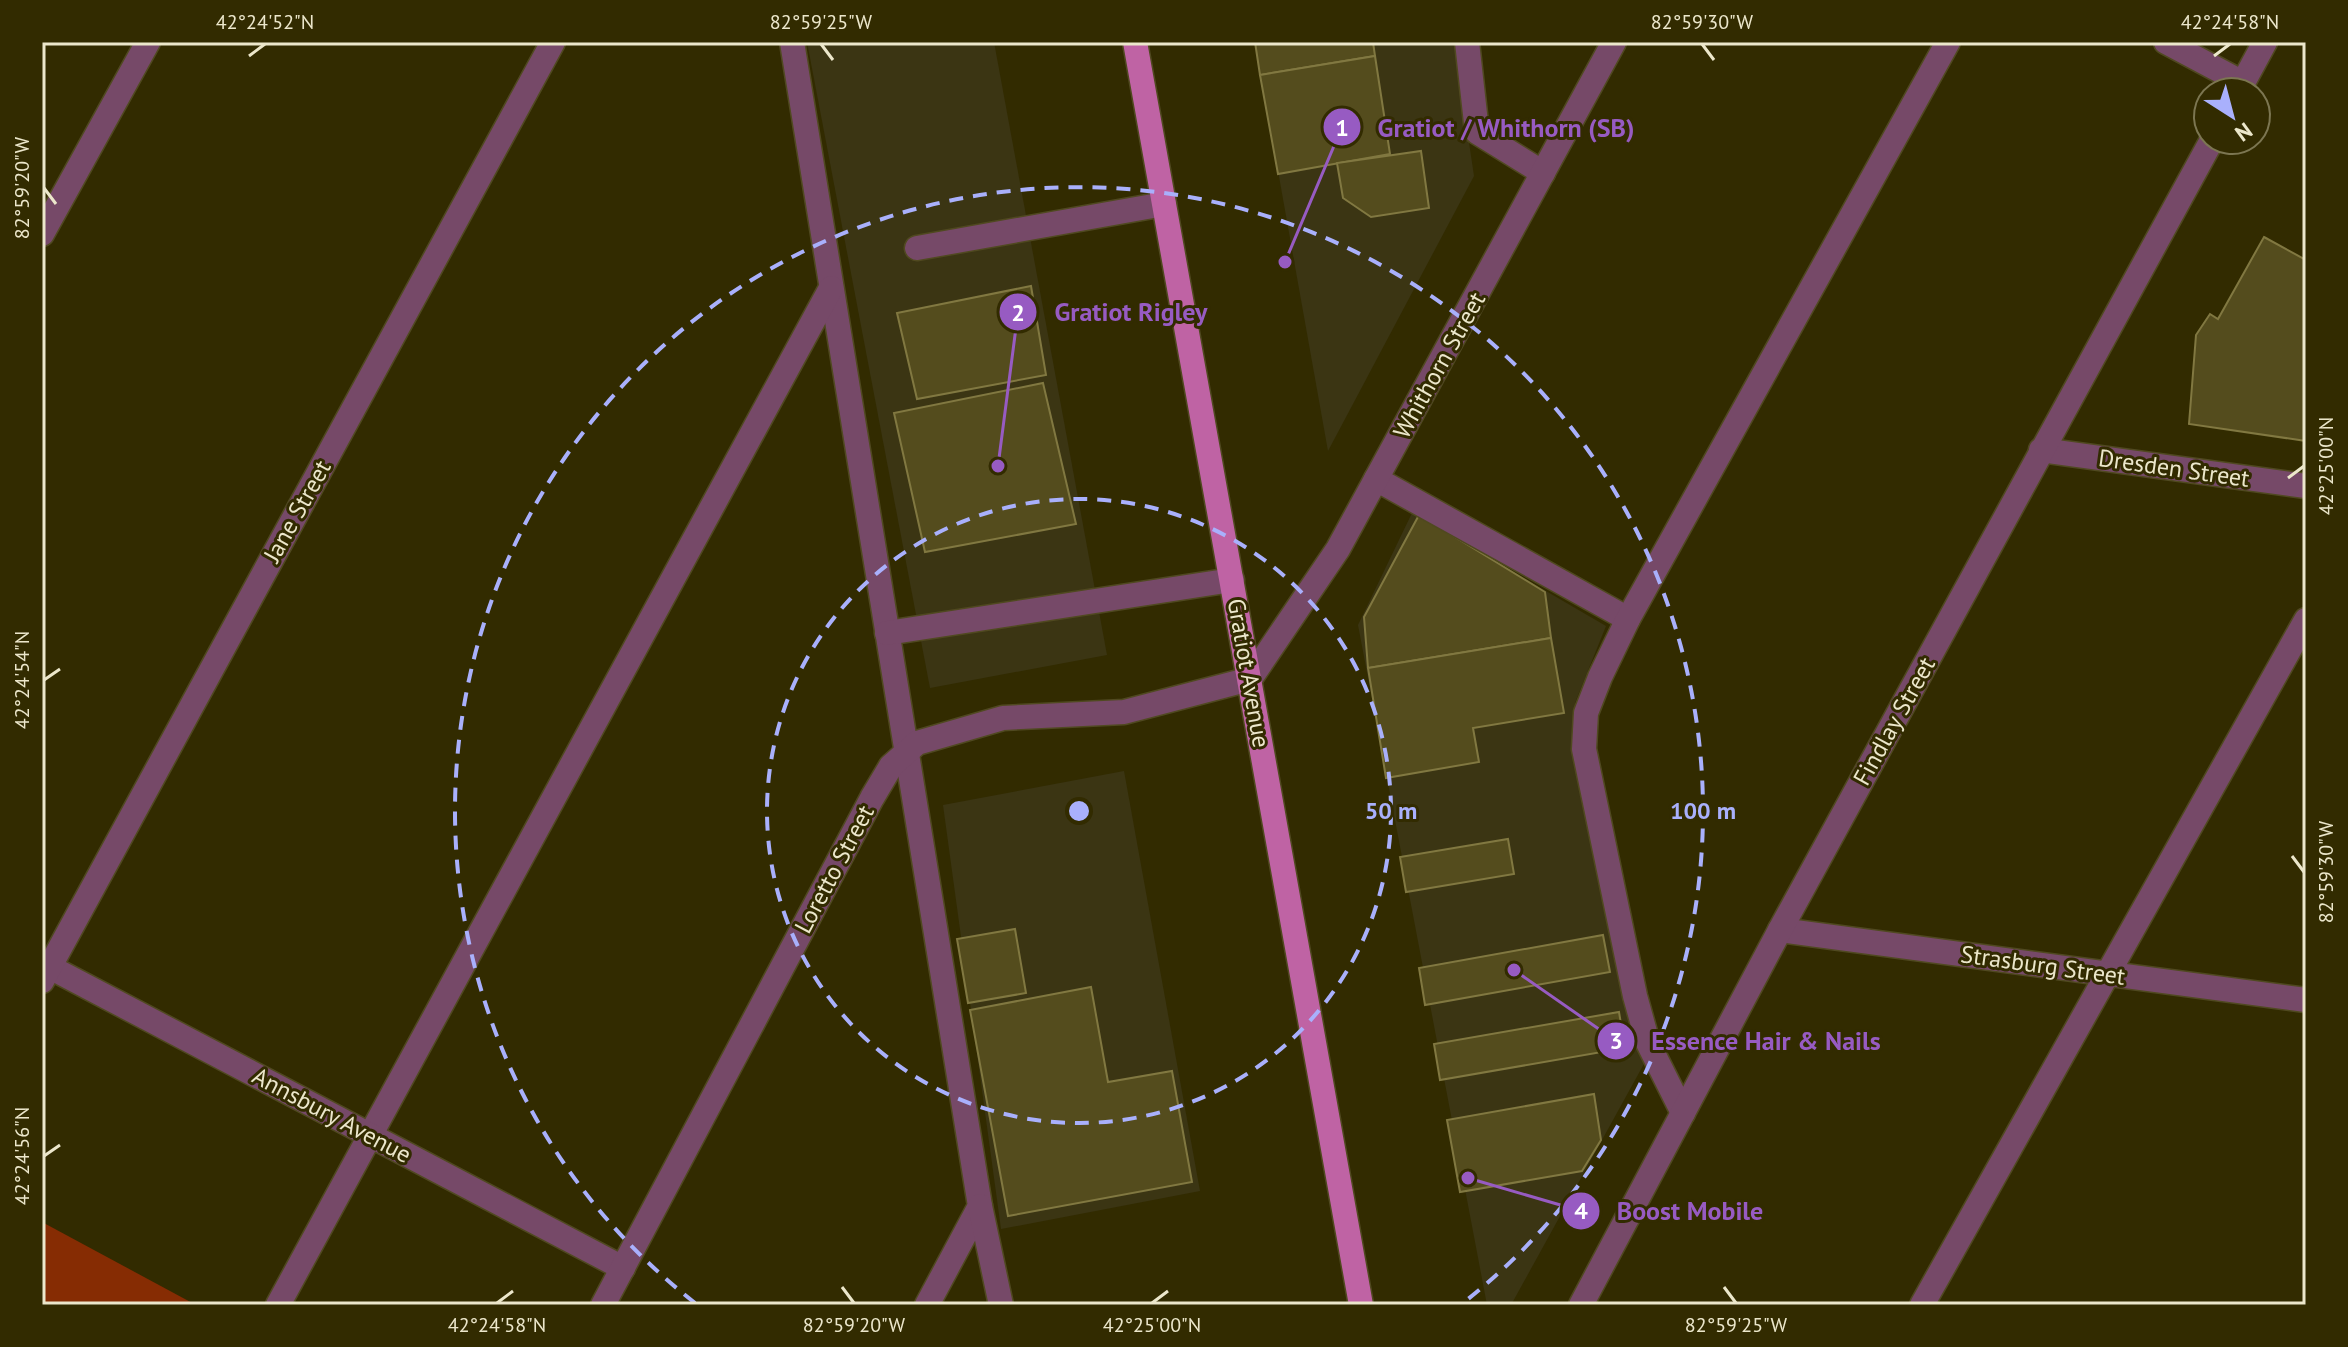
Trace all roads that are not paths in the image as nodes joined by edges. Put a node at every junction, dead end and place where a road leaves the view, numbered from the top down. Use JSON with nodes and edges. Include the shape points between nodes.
{"nodes":[{"id":1,"x":148,"y":42,"type":"edge"},
{"id":2,"x":553,"y":42,"type":"edge"},
{"id":3,"x":792,"y":42,"type":"edge"},
{"id":4,"x":1135,"y":42,"type":"edge"},
{"id":5,"x":1467,"y":42,"type":"edge"},
{"id":6,"x":1614,"y":42,"type":"edge"},
{"id":7,"x":1948,"y":42,"type":"edge"},
{"id":8,"x":2166,"y":42,"type":"edge"},
{"id":9,"x":2265,"y":42,"type":"edge"},
{"id":10,"x":2221,"y":76,"type":"edge"},
{"id":11,"x":2247,"y":76,"type":"edge"},
{"id":12,"x":2203,"y":156,"type":"edge"},
{"id":13,"x":1543,"y":173,"type":"junction"},
{"id":14,"x":1164,"y":204,"type":"junction"},
{"id":15,"x":42,"y":234,"type":"edge"},
{"id":16,"x":917,"y":248,"type":"dead end"},
{"id":17,"x":831,"y":288,"type":"junction"},
{"id":18,"x":2041,"y":450,"type":"junction"},
{"id":19,"x":1376,"y":479,"type":"junction"},
{"id":20,"x":2306,"y":486,"type":"edge"},
{"id":21,"x":1232,"y":580,"type":"junction"},
{"id":22,"x":1628,"y":619,"type":"junction"},
{"id":23,"x":2306,"y":620,"type":"edge"},
{"id":24,"x":887,"y":633,"type":"junction"},
{"id":25,"x":1250,"y":679,"type":"junction"},
{"id":26,"x":906,"y":752,"type":"junction"},
{"id":27,"x":1780,"y":930,"type":"junction"},
{"id":28,"x":45,"y":970,"type":"edge"},
{"id":29,"x":2108,"y":974,"type":"junction"},
{"id":30,"x":2306,"y":1000,"type":"edge"},
{"id":31,"x":1683,"y":1113,"type":"junction"},
{"id":32,"x":369,"y":1135,"type":"junction"},
{"id":33,"x":980,"y":1206,"type":"junction"},
{"id":34,"x":623,"y":1268,"type":"junction"},
{"id":35,"x":278,"y":1305,"type":"edge"},
{"id":36,"x":603,"y":1305,"type":"edge"},
{"id":37,"x":927,"y":1305,"type":"edge"},
{"id":38,"x":1001,"y":1305,"type":"edge"},
{"id":39,"x":1361,"y":1305,"type":"edge"},
{"id":40,"x":1581,"y":1305,"type":"edge"},
{"id":41,"x":1922,"y":1305,"type":"edge"}],
"edges":[{"from":1,"to":15,"type":"street"},
{"from":2,"to":28,"type":"street","name":"Jane Street"},
{"from":3,"to":17,"type":"street"},
{"from":4,"to":14,"type":"main road","name":"Gratiot Avenue"},
{"from":5,"to":13,"type":"street","via":[[1477,132]]},
{"from":6,"to":13,"type":"street","name":"Whithorn Street"},
{"from":7,"to":22,"type":"street"},
{"from":8,"to":10,"type":"street"},
{"from":9,"to":11,"type":"street"},
{"from":12,"to":18,"type":"street","name":"Findlay Street"},
{"from":13,"to":19,"type":"street","name":"Whithorn Street"},
{"from":14,"to":16,"type":"street"},
{"from":14,"to":21,"type":"main road","name":"Gratiot Avenue"},
{"from":17,"to":24,"type":"street"},
{"from":17,"to":32,"type":"street"},
{"from":18,"to":20,"type":"street","name":"Dresden Street"},
{"from":18,"to":27,"type":"street","name":"Findlay Street"},
{"from":19,"to":22,"type":"street"},
{"from":19,"to":25,"type":"street","name":"Whithorn Street","via":[[1338,549]]},
{"from":21,"to":24,"type":"street"},
{"from":21,"to":25,"type":"main road","name":"Gratiot Avenue"},
{"from":22,"to":31,"type":"street","via":[[1586,713],[1584,749],[1635,996],[1648,1043]]},
{"from":23,"to":29,"type":"street"},
{"from":24,"to":26,"type":"street"},
{"from":25,"to":26,"type":"street","name":"Loretto Street","via":[[1124,712],[1003,718],[917,743]]},
{"from":25,"to":39,"type":"main road","name":"Gratiot Avenue"},
{"from":26,"to":33,"type":"street"},
{"from":26,"to":34,"type":"street","name":"Loretto Street","via":[[872,798]]},
{"from":27,"to":29,"type":"street","name":"Strasburg Street"},
{"from":27,"to":31,"type":"street","name":"Findlay Street"},
{"from":28,"to":32,"type":"street","name":"Annsbury Avenue"},
{"from":29,"to":30,"type":"street","name":"Strasburg Street"},
{"from":29,"to":41,"type":"street"},
{"from":31,"to":40,"type":"street","name":"Findlay Street"},
{"from":32,"to":34,"type":"street","name":"Annsbury Avenue"},
{"from":32,"to":35,"type":"street"},
{"from":33,"to":37,"type":"street"},
{"from":33,"to":38,"type":"street"},
{"from":34,"to":36,"type":"street","name":"Loretto Street"}]}
